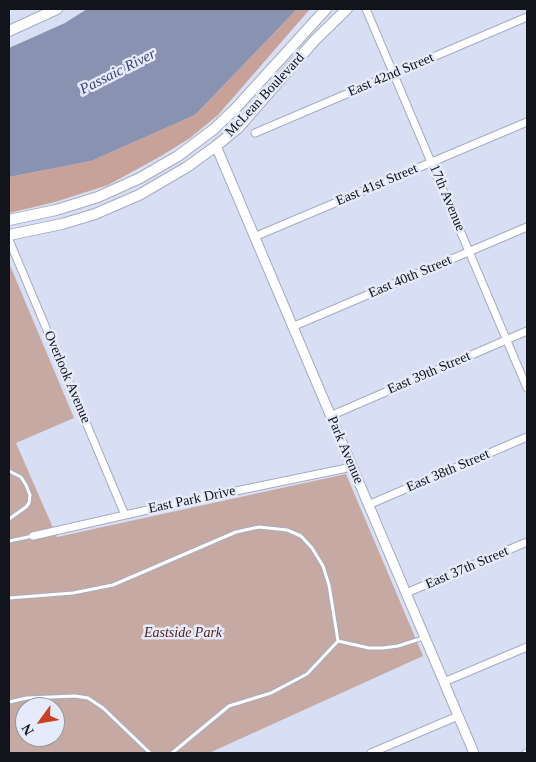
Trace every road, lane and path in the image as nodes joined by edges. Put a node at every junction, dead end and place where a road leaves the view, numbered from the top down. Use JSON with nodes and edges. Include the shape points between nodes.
{"nodes":[{"id":1,"x":56,"y":9,"type":"edge"},
{"id":2,"x":326,"y":9,"type":"edge"},
{"id":3,"x":347,"y":9,"type":"edge"},
{"id":4,"x":366,"y":9,"type":"edge"},
{"id":5,"x":527,"y":17,"type":"edge"},
{"id":6,"x":9,"y":31,"type":"edge"},
{"id":7,"x":394,"y":74,"type":"junction"},
{"id":8,"x":527,"y":122,"type":"edge"},
{"id":9,"x":255,"y":133,"type":"dead end"},
{"id":10,"x":216,"y":146,"type":"junction"},
{"id":11,"x":432,"y":162,"type":"junction"},
{"id":12,"x":9,"y":220,"type":"edge"},
{"id":13,"x":527,"y":227,"type":"edge"},
{"id":14,"x":9,"y":236,"type":"edge"},
{"id":15,"x":254,"y":237,"type":"junction"},
{"id":16,"x":9,"y":240,"type":"edge"},
{"id":17,"x":470,"y":251,"type":"junction"},
{"id":18,"x":292,"y":327,"type":"junction"},
{"id":19,"x":527,"y":332,"type":"edge"},
{"id":20,"x":507,"y":340,"type":"junction"},
{"id":21,"x":527,"y":388,"type":"edge"},
{"id":22,"x":330,"y":416,"type":"junction"},
{"id":23,"x":527,"y":438,"type":"edge"},
{"id":24,"x":352,"y":467,"type":"junction"},
{"id":25,"x":9,"y":471,"type":"edge"},
{"id":26,"x":368,"y":505,"type":"junction"},
{"id":27,"x":125,"y":514,"type":"junction"},
{"id":28,"x":9,"y":519,"type":"edge"},
{"id":29,"x":33,"y":536,"type":"joint"},
{"id":30,"x":9,"y":541,"type":"edge"},
{"id":31,"x":527,"y":542,"type":"edge"},
{"id":32,"x":406,"y":593,"type":"junction"},
{"id":33,"x":9,"y":598,"type":"edge"},
{"id":34,"x":424,"y":637,"type":"junction"},
{"id":35,"x":338,"y":641,"type":"junction"},
{"id":36,"x":527,"y":647,"type":"edge"},
{"id":37,"x":444,"y":682,"type":"junction"},
{"id":38,"x":9,"y":702,"type":"edge"},
{"id":39,"x":458,"y":716,"type":"junction"},
{"id":40,"x":150,"y":753,"type":"edge"},
{"id":41,"x":172,"y":753,"type":"edge"},
{"id":42,"x":371,"y":753,"type":"edge"},
{"id":43,"x":474,"y":753,"type":"edge"}],
"edges":[{"from":1,"to":6,"type":"main road"},
{"from":2,"to":12,"type":"main road","name":"McLean Boulevard","via":[[235,109],[178,156],[98,197]]},
{"from":3,"to":10,"type":"main road","name":"McLean Boulevard","via":[[315,40],[251,114]]},
{"from":4,"to":7,"type":"street","name":"17th Avenue"},
{"from":5,"to":7,"type":"street","name":"East 42nd Street"},
{"from":7,"to":9,"type":"street","name":"East 42nd Street"},
{"from":7,"to":11,"type":"street","name":"17th Avenue"},
{"from":8,"to":11,"type":"street","name":"East 41st Street"},
{"from":10,"to":14,"type":"main road","name":"McLean Boulevard","via":[[173,177],[122,204],[71,222]]},
{"from":10,"to":15,"type":"street","name":"Park Avenue"},
{"from":11,"to":15,"type":"street","name":"East 41st Street"},
{"from":11,"to":17,"type":"street","name":"17th Avenue"},
{"from":13,"to":17,"type":"street","name":"East 40th Street"},
{"from":15,"to":18,"type":"street","name":"Park Avenue"},
{"from":16,"to":27,"type":"street","name":"Overlook Avenue"},
{"from":17,"to":18,"type":"street","name":"East 40th Street"},
{"from":17,"to":20,"type":"street","name":"17th Avenue"},
{"from":18,"to":22,"type":"street","name":"Park Avenue"},
{"from":19,"to":20,"type":"street","name":"East 39th Street"},
{"from":20,"to":21,"type":"street","name":"17th Avenue"},
{"from":20,"to":22,"type":"street","name":"East 39th Street"},
{"from":22,"to":24,"type":"street","name":"Park Avenue"},
{"from":23,"to":26,"type":"street","name":"East 38th Street"},
{"from":24,"to":26,"type":"street","name":"Park Avenue"},
{"from":24,"to":27,"type":"street","name":"East Park Drive"},
{"from":25,"to":28,"type":"lane","via":[[21,477],[30,495],[26,507]]},
{"from":26,"to":32,"type":"street","name":"Park Avenue"},
{"from":27,"to":29,"type":"street","name":"East Park Drive"},
{"from":29,"to":30,"type":"lane"},
{"from":31,"to":32,"type":"street","name":"East 37th Street"},
{"from":32,"to":34,"type":"street","name":"Park Avenue"},
{"from":33,"to":35,"type":"lane","via":[[73,593],[113,585],[236,532],[259,527],[287,530],[301,536],[323,566]]},
{"from":34,"to":35,"type":"lane","via":[[382,648]]},
{"from":34,"to":37,"type":"street","name":"Park Avenue"},
{"from":35,"to":41,"type":"lane","via":[[307,674],[271,693],[229,706]]},
{"from":36,"to":37,"type":"street"},
{"from":37,"to":39,"type":"street","name":"Park Avenue"},
{"from":38,"to":40,"type":"lane","via":[[27,698],[88,698]]},
{"from":39,"to":42,"type":"street"},
{"from":39,"to":43,"type":"street","name":"Park Avenue"}]}
